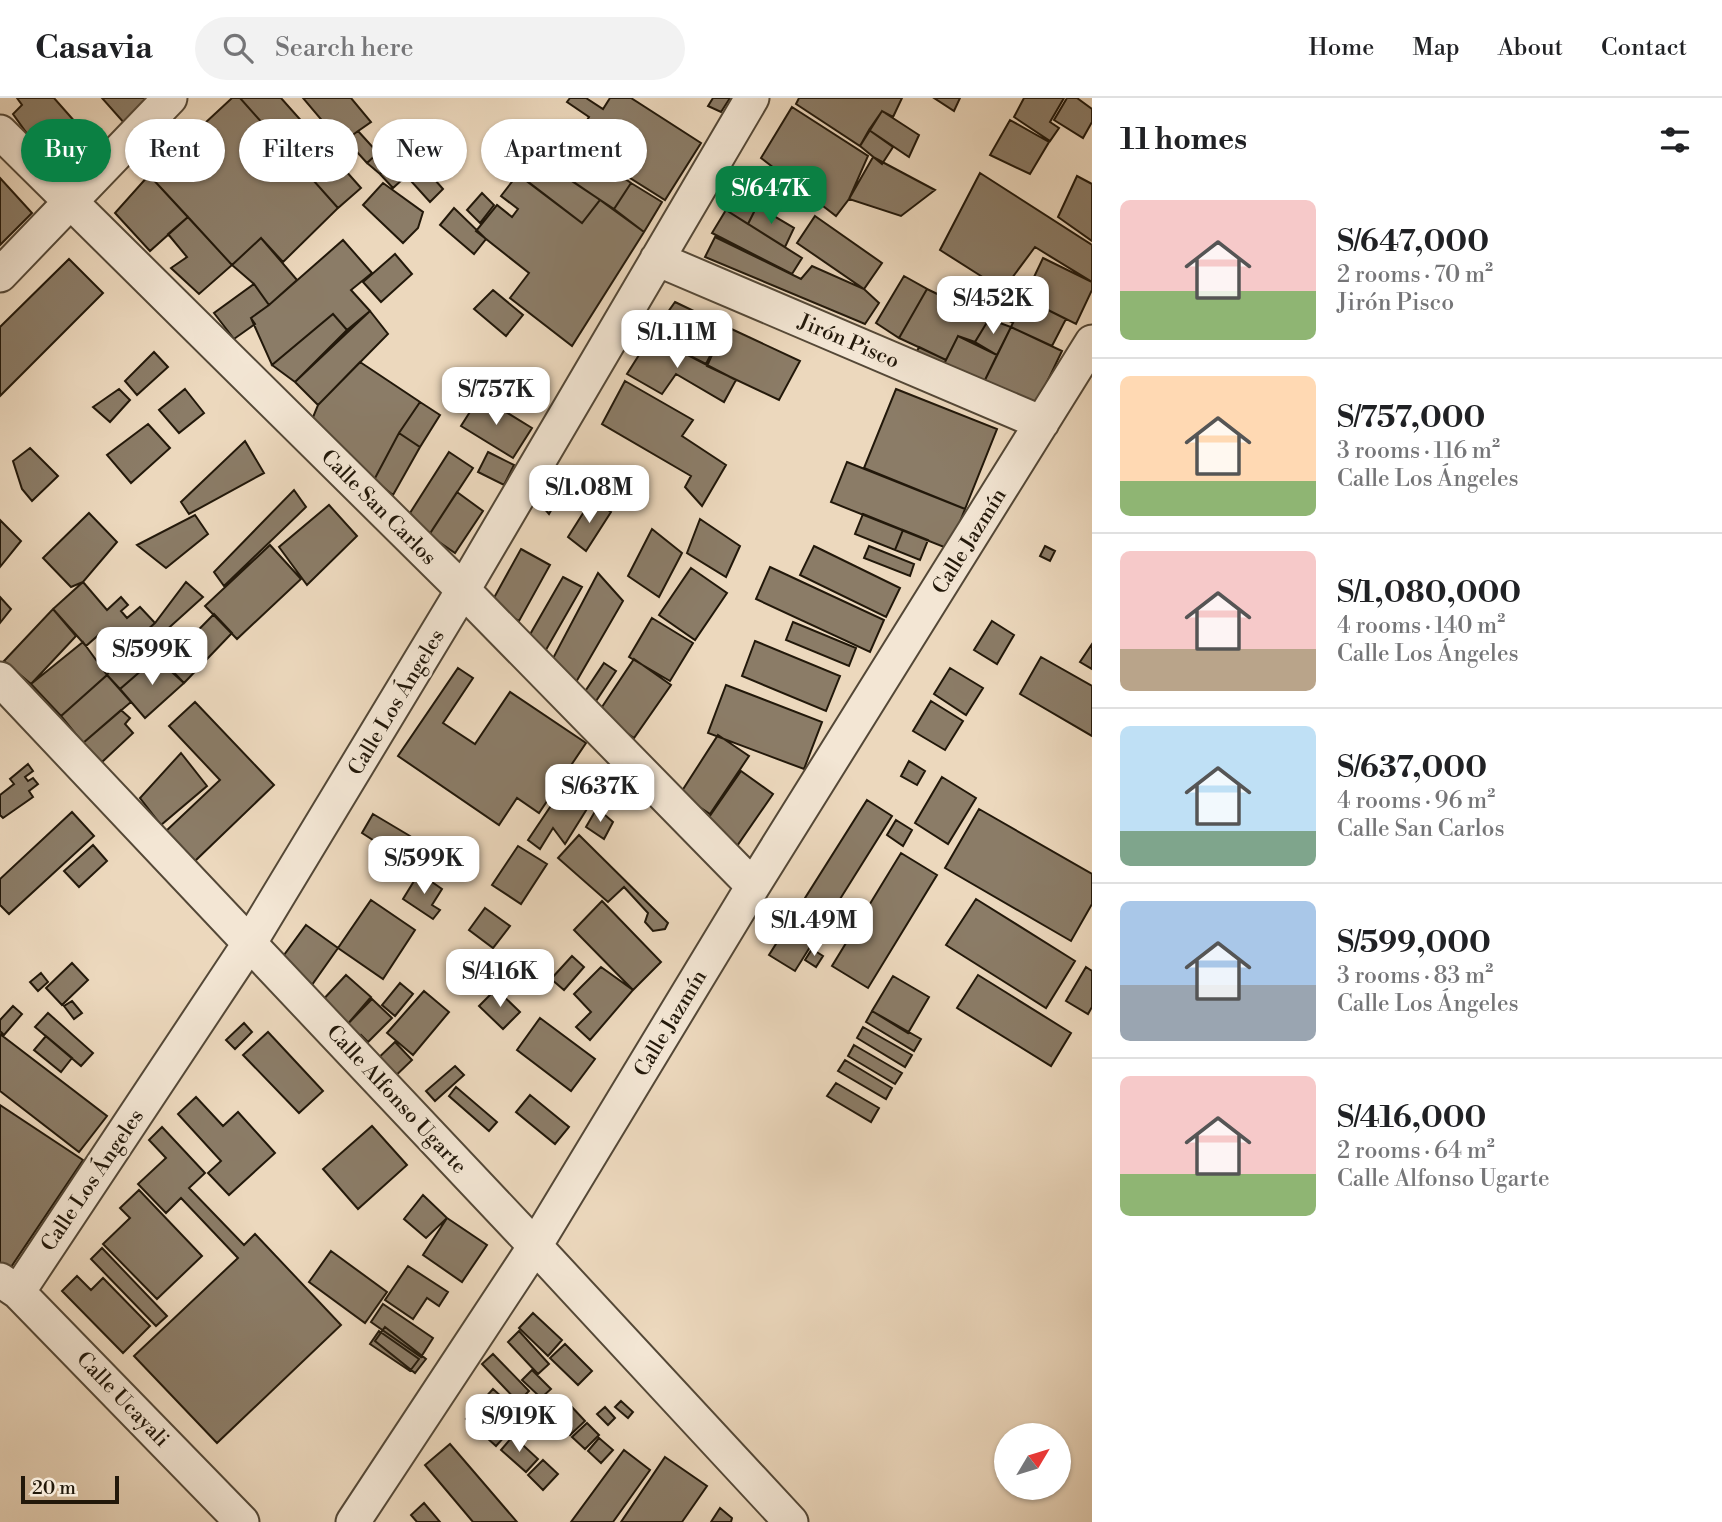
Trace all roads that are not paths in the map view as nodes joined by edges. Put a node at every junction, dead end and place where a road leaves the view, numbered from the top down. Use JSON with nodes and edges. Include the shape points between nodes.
{"nodes":[{"id":1,"x":170,"y":98,"type":"edge"},
{"id":2,"x":752,"y":98,"type":"edge"},
{"id":3,"x":0,"y":132,"type":"edge"},
{"id":4,"x":69,"y":202,"type":"junction"},
{"id":5,"x":657,"y":259,"type":"junction"},
{"id":6,"x":0,"y":275,"type":"edge"},
{"id":7,"x":1092,"y":342,"type":"edge"},
{"id":8,"x":1042,"y":423,"type":"junction"},
{"id":9,"x":463,"y":590,"type":"junction"},
{"id":10,"x":0,"y":679,"type":"edge"},
{"id":11,"x":753,"y":886,"type":"junction"},
{"id":12,"x":249,"y":944,"type":"junction"},
{"id":13,"x":535,"y":1246,"type":"junction"},
{"id":14,"x":9,"y":1286,"type":"edge"},
{"id":15,"x":242,"y":1522,"type":"edge"},
{"id":16,"x":353,"y":1522,"type":"edge"},
{"id":17,"x":791,"y":1522,"type":"edge"}],
"edges":[{"from":1,"to":4,"type":"street"},
{"from":2,"to":5,"type":"street","name":"Calle Los Ángeles"},
{"from":3,"to":4,"type":"street","name":"Calle San Carlos"},
{"from":4,"to":6,"type":"street"},
{"from":4,"to":9,"type":"street","name":"Calle San Carlos"},
{"from":5,"to":8,"type":"street","name":"Jirón Pisco"},
{"from":5,"to":9,"type":"street","name":"Calle Los Ángeles"},
{"from":7,"to":8,"type":"street","name":"Calle Jazmín"},
{"from":8,"to":11,"type":"street","name":"Calle Jazmín"},
{"from":9,"to":11,"type":"street","name":"Calle San Carlos"},
{"from":9,"to":12,"type":"street","name":"Calle Los Ángeles"},
{"from":10,"to":12,"type":"street","name":"Calle Alfonso Ugarte"},
{"from":11,"to":13,"type":"street","name":"Calle Jazmín"},
{"from":12,"to":13,"type":"street","name":"Calle Alfonso Ugarte"},
{"from":12,"to":14,"type":"street","name":"Calle Los Ángeles"},
{"from":13,"to":16,"type":"street","name":"Calle Jazmín"},
{"from":13,"to":17,"type":"street","name":"Calle Alfonso Ugarte"},
{"from":14,"to":15,"type":"street","name":"Calle Ucayali"}]}
